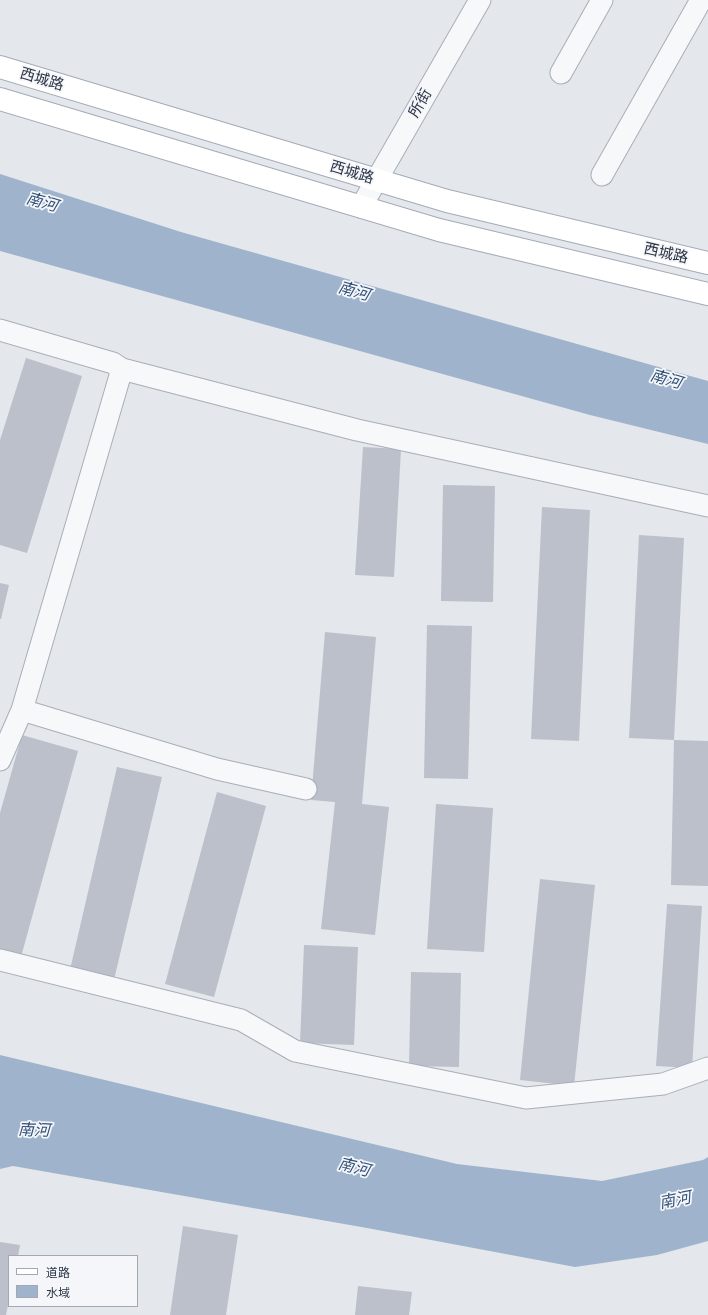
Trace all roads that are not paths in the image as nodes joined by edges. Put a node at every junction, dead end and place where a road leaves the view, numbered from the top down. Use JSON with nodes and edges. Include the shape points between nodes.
{"nodes":[{"id":1,"x":480,"y":0,"type":"edge"},
{"id":2,"x":602,"y":0,"type":"edge"},
{"id":3,"x":701,"y":0,"type":"edge"},
{"id":4,"x":0,"y":67,"type":"edge"},
{"id":5,"x":561,"y":73,"type":"dead end"},
{"id":6,"x":0,"y":99,"type":"edge"},
{"id":7,"x":602,"y":175,"type":"dead end"},
{"id":8,"x":377,"y":179,"type":"junction"},
{"id":9,"x":361,"y":207,"type":"junction"},
{"id":10,"x":708,"y":263,"type":"edge"},
{"id":11,"x":708,"y":294,"type":"edge"},
{"id":12,"x":0,"y":330,"type":"edge"},
{"id":13,"x":122,"y":369,"type":"junction"},
{"id":14,"x":708,"y":506,"type":"edge"},
{"id":15,"x":22,"y":710,"type":"junction"},
{"id":16,"x":0,"y":760,"type":"edge"},
{"id":17,"x":306,"y":789,"type":"dead end"},
{"id":18,"x":0,"y":960,"type":"edge"},
{"id":19,"x":708,"y":1068,"type":"edge"}],
"edges":[{"from":1,"to":8,"type":"street","name":"所街"},
{"from":2,"to":5,"type":"street"},
{"from":3,"to":7,"type":"street"},
{"from":4,"to":8,"type":"main road","name":"西城路"},
{"from":6,"to":9,"type":"main road","name":"西城路"},
{"from":8,"to":9,"type":"street","name":"所街"},
{"from":8,"to":10,"type":"main road","name":"西城路","via":[[447,201]]},
{"from":9,"to":11,"type":"main road","name":"西城路","via":[[439,230]]},
{"from":12,"to":13,"type":"street","via":[[113,363]]},
{"from":13,"to":14,"type":"street","via":[[357,430]]},
{"from":13,"to":15,"type":"street"},
{"from":15,"to":16,"type":"street"},
{"from":15,"to":17,"type":"street","via":[[217,769]]},
{"from":18,"to":19,"type":"street","via":[[241,1020],[295,1051],[526,1098],[663,1084]]}]}
